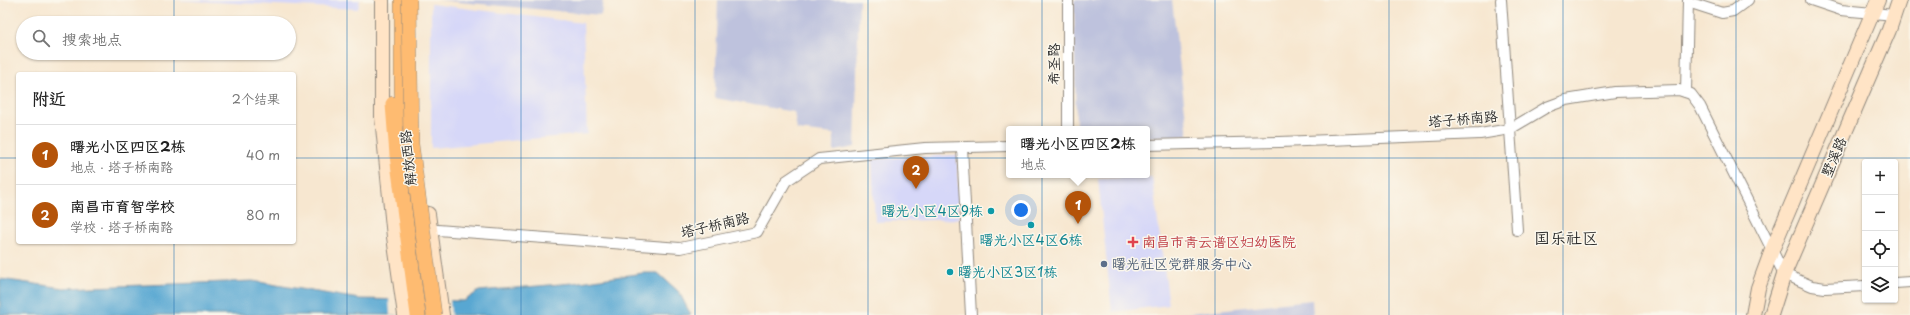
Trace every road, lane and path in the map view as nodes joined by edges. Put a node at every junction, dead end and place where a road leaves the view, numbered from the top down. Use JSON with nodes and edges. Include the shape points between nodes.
{"nodes":[{"id":1,"x":382,"y":0,"type":"edge"},
{"id":2,"x":392,"y":0,"type":"edge"},
{"id":3,"x":402,"y":0,"type":"edge"},
{"id":4,"x":409,"y":0,"type":"edge"},
{"id":5,"x":413,"y":0,"type":"edge"},
{"id":6,"x":1068,"y":0,"type":"edge"},
{"id":7,"x":1502,"y":0,"type":"edge"},
{"id":8,"x":1748,"y":0,"type":"edge"},
{"id":9,"x":1811,"y":0,"type":"edge"},
{"id":10,"x":1899,"y":0,"type":"edge"},
{"id":11,"x":1688,"y":1,"type":"edge"},
{"id":12,"x":1876,"y":6,"type":"edge"},
{"id":13,"x":1894,"y":15,"type":"junction"},
{"id":14,"x":1686,"y":92,"type":"junction"},
{"id":15,"x":1068,"y":126,"type":"edge"},
{"id":16,"x":1510,"y":129,"type":"junction"},
{"id":17,"x":1150,"y":144,"type":"edge"},
{"id":18,"x":1006,"y":146,"type":"edge"},
{"id":19,"x":962,"y":147,"type":"junction"},
{"id":20,"x":400,"y":175,"type":"junction"},
{"id":21,"x":423,"y":229,"type":"junction"},
{"id":22,"x":1517,"y":230,"type":"dead end"},
{"id":23,"x":1772,"y":250,"type":"junction"},
{"id":24,"x":418,"y":273,"type":"junction"},
{"id":25,"x":1784,"y":274,"type":"junction"},
{"id":26,"x":1910,"y":282,"type":"edge"},
{"id":27,"x":1898,"y":283,"type":"edge"},
{"id":28,"x":1862,"y":286,"type":"edge"},
{"id":29,"x":405,"y":315,"type":"edge"},
{"id":30,"x":413,"y":315,"type":"edge"},
{"id":31,"x":418,"y":315,"type":"edge"},
{"id":32,"x":428,"y":315,"type":"edge"},
{"id":33,"x":434,"y":315,"type":"edge"},
{"id":34,"x":442,"y":315,"type":"edge"},
{"id":35,"x":971,"y":315,"type":"edge"},
{"id":36,"x":1753,"y":315,"type":"edge"},
{"id":37,"x":1771,"y":315,"type":"edge"}],
"edges":[{"from":1,"to":24,"type":"street","via":[[382,117]]},
{"from":2,"to":20,"type":"main road","name":"解放西路","via":[[392,91]]},
{"from":3,"to":21,"type":"main road","name":"解放西路","via":[[402,90],[407,152]]},
{"from":4,"to":33,"type":"main road","bridge":true,"via":[[411,144]]},
{"from":5,"to":21,"type":"street","via":[[413,82]]},
{"from":6,"to":15,"type":"street","name":"希圣路"},
{"from":7,"to":16,"type":"street"},
{"from":8,"to":11,"type":"street","via":[[1733,11],[1722,13]]},
{"from":9,"to":12,"type":"street","via":[[1841,10]]},
{"from":10,"to":13,"type":"street","name":"墅溪路"},
{"from":11,"to":14,"type":"street"},
{"from":12,"to":13,"type":"street"},
{"from":12,"to":23,"type":"street","name":"墅溪路"},
{"from":13,"to":25,"type":"street","name":"墅溪路"},
{"from":14,"to":16,"type":"street","name":"塔子桥南路","via":[[1615,92],[1566,100],[1547,107]]},
{"from":14,"to":23,"type":"street","via":[[1691,94],[1700,106]]},
{"from":16,"to":17,"type":"street","name":"塔子桥南路","via":[[1480,134]]},
{"from":16,"to":22,"type":"street"},
{"from":18,"to":19,"type":"street","name":"塔子桥南路"},
{"from":19,"to":21,"type":"street","name":"塔子桥南路","via":[[925,148],[819,159],[786,181],[757,232],[680,248]]},
{"from":19,"to":35,"type":"street"},
{"from":20,"to":24,"type":"main road","name":"解放西路"},
{"from":20,"to":30,"type":"main road","via":[[403,250]]},
{"from":21,"to":24,"type":"main road","name":"解放西路"},
{"from":23,"to":25,"type":"street"},
{"from":23,"to":36,"type":"street","name":"墅溪路","via":[[1758,288]]},
{"from":24,"to":29,"type":"street"},
{"from":24,"to":31,"type":"main road","name":"解放西路"},
{"from":24,"to":32,"type":"main road","name":"解放西路"},
{"from":24,"to":34,"type":"street"},
{"from":25,"to":28,"type":"street","via":[[1812,286]]},
{"from":25,"to":37,"type":"street","name":"墅溪路"},
{"from":26,"to":27,"type":"street"}]}
